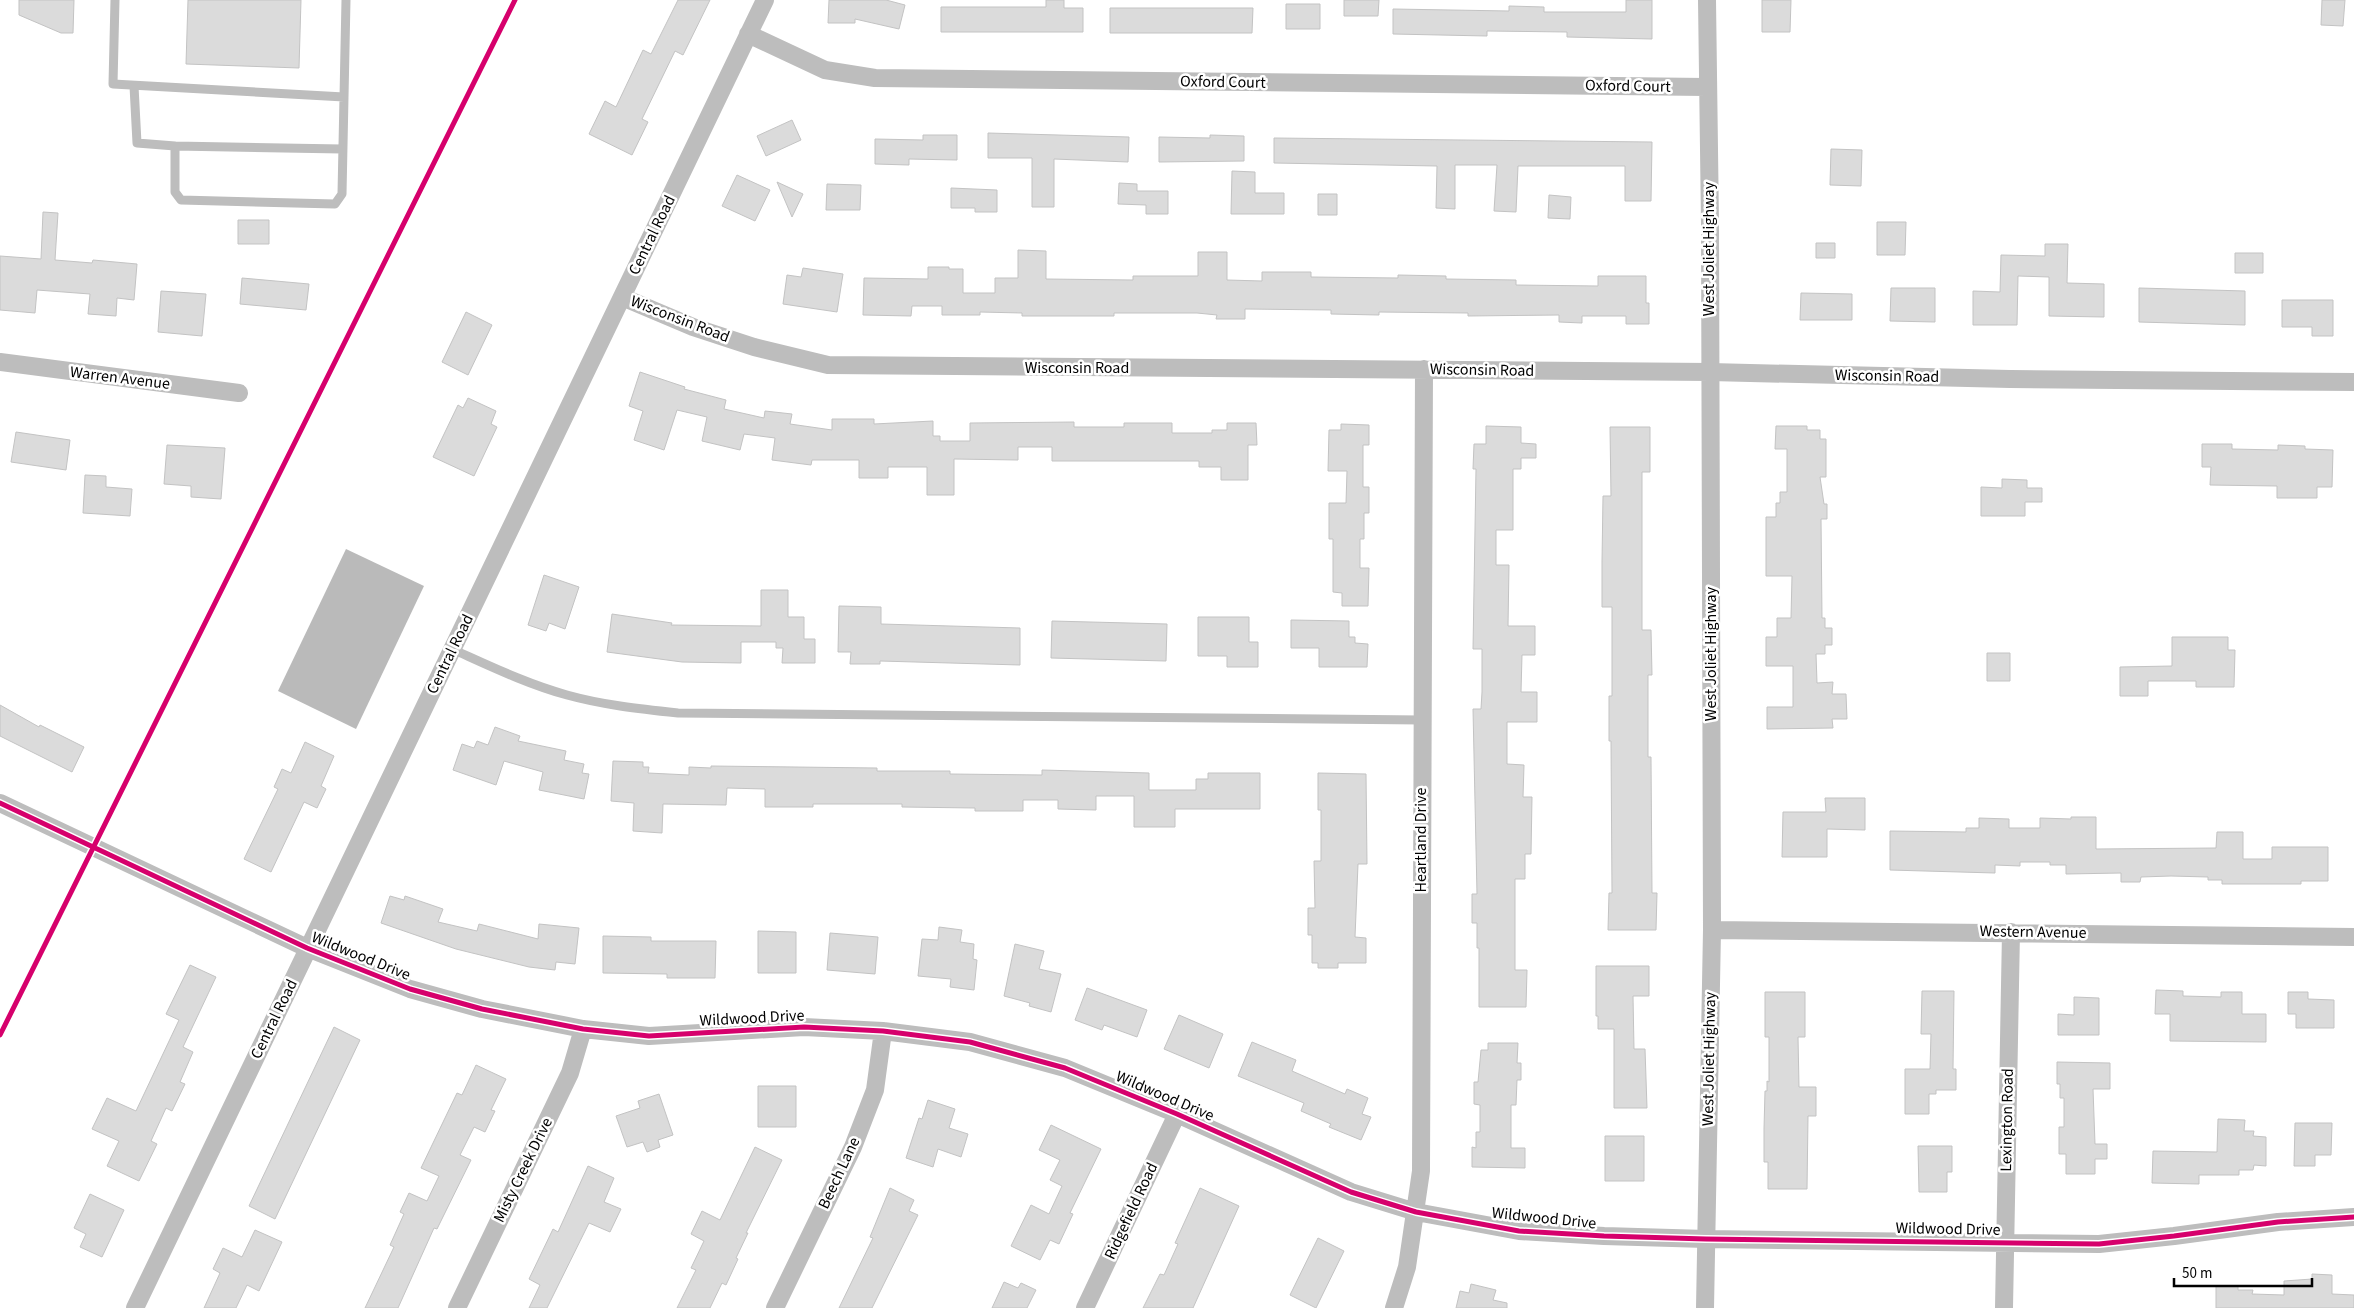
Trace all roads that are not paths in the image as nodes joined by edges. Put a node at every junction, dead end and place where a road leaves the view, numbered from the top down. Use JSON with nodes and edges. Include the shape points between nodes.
{"nodes":[{"id":1,"x":115,"y":0,"type":"edge"},
{"id":2,"x":346,"y":0,"type":"edge"},
{"id":3,"x":765,"y":0,"type":"edge"},
{"id":4,"x":1707,"y":0,"type":"edge"},
{"id":5,"x":748,"y":34,"type":"junction"},
{"id":6,"x":134,"y":86,"type":"junction"},
{"id":7,"x":1706,"y":87,"type":"junction"},
{"id":8,"x":344,"y":97,"type":"junction"},
{"id":9,"x":175,"y":146,"type":"junction"},
{"id":10,"x":342,"y":149,"type":"junction"},
{"id":11,"x":622,"y":297,"type":"junction"},
{"id":12,"x":0,"y":362,"type":"edge"},
{"id":13,"x":1424,"y":369,"type":"junction"},
{"id":14,"x":1710,"y":372,"type":"junction"},
{"id":15,"x":2354,"y":382,"type":"edge"},
{"id":16,"x":239,"y":393,"type":"dead end"},
{"id":17,"x":452,"y":649,"type":"junction"},
{"id":18,"x":1422,"y":720,"type":"junction"},
{"id":19,"x":0,"y":803,"type":"edge"},
{"id":20,"x":1712,"y":930,"type":"junction"},
{"id":21,"x":2011,"y":932,"type":"junction"},
{"id":22,"x":2354,"y":937,"type":"edge"},
{"id":23,"x":307,"y":948,"type":"junction"},
{"id":24,"x":583,"y":1029,"type":"junction"},
{"id":25,"x":883,"y":1031,"type":"junction"},
{"id":26,"x":1177,"y":1114,"type":"junction"},
{"id":27,"x":1416,"y":1212,"type":"junction"},
{"id":28,"x":2354,"y":1217,"type":"edge"},
{"id":29,"x":1706,"y":1239,"type":"junction"},
{"id":30,"x":2005,"y":1243,"type":"junction"},
{"id":31,"x":135,"y":1308,"type":"edge"},
{"id":32,"x":456,"y":1308,"type":"edge"},
{"id":33,"x":775,"y":1308,"type":"edge"},
{"id":34,"x":1085,"y":1308,"type":"edge"},
{"id":35,"x":1394,"y":1308,"type":"edge"},
{"id":36,"x":1705,"y":1308,"type":"edge"},
{"id":37,"x":2004,"y":1308,"type":"edge"}],
"edges":[{"from":1,"to":6,"type":"lane","via":[[113,84]]},
{"from":2,"to":8,"type":"lane"},
{"from":3,"to":5,"type":"street","name":"Central Road"},
{"from":4,"to":7,"type":"street","name":"West Joliet Highway"},
{"from":5,"to":7,"type":"street","name":"Oxford Court","via":[[825,70],[875,78]]},
{"from":5,"to":11,"type":"street","name":"Central Road"},
{"from":6,"to":8,"type":"lane"},
{"from":6,"to":9,"type":"lane","via":[[137,143]]},
{"from":7,"to":14,"type":"street","name":"West Joliet Highway"},
{"from":8,"to":10,"type":"lane"},
{"from":9,"to":10,"type":"lane"},
{"from":9,"to":10,"type":"lane","via":[[175,192],[181,200],[335,204],[342,194]]},
{"from":11,"to":13,"type":"street","name":"Wisconsin Road","via":[[693,328],[828,365],[900,368]]},
{"from":11,"to":17,"type":"street","name":"Central Road"},
{"from":12,"to":16,"type":"street","name":"Warren Avenue"},
{"from":13,"to":14,"type":"street","name":"Wisconsin Road"},
{"from":13,"to":18,"type":"street","name":"Heartland Drive"},
{"from":14,"to":15,"type":"street","name":"Wisconsin Road"},
{"from":14,"to":20,"type":"street","name":"West Joliet Highway"},
{"from":17,"to":18,"type":"lane","via":[[566,695],[600,703],[678,713]]},
{"from":17,"to":23,"type":"street","name":"Central Road"},
{"from":18,"to":27,"type":"street","name":"Heartland Drive","via":[[1421,1161]]},
{"from":19,"to":23,"type":"street","name":"Wildwood Drive"},
{"from":20,"to":21,"type":"street","name":"Western Avenue"},
{"from":20,"to":29,"type":"street","name":"West Joliet Highway"},
{"from":21,"to":22,"type":"street","name":"Western Avenue"},
{"from":21,"to":30,"type":"street","name":"Lexington Road"},
{"from":23,"to":24,"type":"street","name":"Wildwood Drive","via":[[410,989]]},
{"from":23,"to":31,"type":"street","name":"Central Road"},
{"from":24,"to":25,"type":"street","name":"Wildwood Drive","via":[[649,1036],[804,1027]]},
{"from":24,"to":32,"type":"street","name":"Misty Creek Drive","via":[[570,1073]]},
{"from":25,"to":26,"type":"street","name":"Wildwood Drive","via":[[970,1042],[1065,1068]]},
{"from":25,"to":33,"type":"street","name":"Beech Lane","via":[[875,1090],[852,1147]]},
{"from":26,"to":27,"type":"street","name":"Wildwood Drive","via":[[1352,1192]]},
{"from":26,"to":34,"type":"street","name":"Ridgefield Road"},
{"from":27,"to":29,"type":"street","name":"Wildwood Drive","via":[[1519,1231]]},
{"from":27,"to":35,"type":"street","name":"Heartland Drive","via":[[1408,1268]]},
{"from":28,"to":30,"type":"street","name":"Wildwood Drive","via":[[2278,1222],[2099,1244]]},
{"from":29,"to":30,"type":"street","name":"Wildwood Drive"},
{"from":29,"to":36,"type":"street","name":"West Joliet Highway"},
{"from":30,"to":37,"type":"street","name":"Lexington Road"}]}
